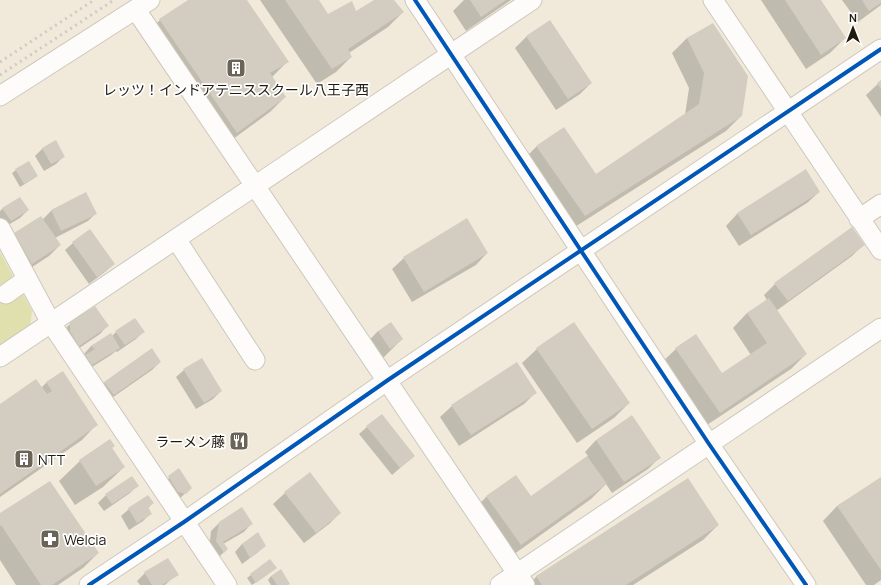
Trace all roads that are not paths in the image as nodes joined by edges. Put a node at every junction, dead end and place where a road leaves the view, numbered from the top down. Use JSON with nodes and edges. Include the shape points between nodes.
{"nodes":[{"id":1,"x":415,"y":0,"type":"edge"},
{"id":2,"x":532,"y":0,"type":"edge"},
{"id":3,"x":713,"y":0,"type":"edge"},
{"id":4,"x":143,"y":5,"type":"edge"},
{"id":5,"x":881,"y":49,"type":"edge"},
{"id":6,"x":452,"y":54,"type":"junction"},
{"id":7,"x":0,"y":96,"type":"edge"},
{"id":8,"x":788,"y":112,"type":"junction"},
{"id":9,"x":255,"y":185,"type":"junction"},
{"id":10,"x":881,"y":204,"type":"edge"},
{"id":11,"x":859,"y":219,"type":"junction"},
{"id":12,"x":0,"y":228,"type":"edge"},
{"id":13,"x":176,"y":239,"type":"junction"},
{"id":14,"x":881,"y":250,"type":"edge"},
{"id":15,"x":581,"y":252,"type":"junction"},
{"id":16,"x":27,"y":278,"type":"junction"},
{"id":17,"x":2,"y":292,"type":"edge"},
{"id":18,"x":50,"y":323,"type":"junction"},
{"id":19,"x":881,"y":328,"type":"edge"},
{"id":20,"x":0,"y":357,"type":"edge"},
{"id":21,"x":255,"y":360,"type":"dead end"},
{"id":22,"x":388,"y":380,"type":"junction"},
{"id":23,"x":709,"y":444,"type":"junction"},
{"id":24,"x":184,"y":522,"type":"junction"},
{"id":25,"x":521,"y":579,"type":"edge"},
{"id":26,"x":89,"y":585,"type":"edge"},
{"id":27,"x":227,"y":585,"type":"edge"},
{"id":28,"x":500,"y":585,"type":"edge"},
{"id":29,"x":806,"y":585,"type":"edge"}],
"edges":[{"from":1,"to":6,"type":"street"},
{"from":2,"to":6,"type":"street"},
{"from":3,"to":8,"type":"street"},
{"from":4,"to":7,"type":"street"},
{"from":4,"to":9,"type":"street"},
{"from":5,"to":8,"type":"street"},
{"from":6,"to":9,"type":"street"},
{"from":6,"to":15,"type":"street"},
{"from":8,"to":11,"type":"street"},
{"from":8,"to":15,"type":"street"},
{"from":9,"to":13,"type":"street"},
{"from":9,"to":22,"type":"street"},
{"from":10,"to":11,"type":"street"},
{"from":11,"to":14,"type":"street"},
{"from":12,"to":16,"type":"street"},
{"from":13,"to":18,"type":"street"},
{"from":13,"to":21,"type":"street"},
{"from":15,"to":22,"type":"street"},
{"from":15,"to":23,"type":"street"},
{"from":16,"to":17,"type":"street"},
{"from":16,"to":18,"type":"street"},
{"from":18,"to":20,"type":"street"},
{"from":18,"to":24,"type":"street"},
{"from":19,"to":23,"type":"street"},
{"from":22,"to":24,"type":"street"},
{"from":22,"to":25,"type":"street"},
{"from":23,"to":25,"type":"street"},
{"from":23,"to":29,"type":"street"},
{"from":24,"to":26,"type":"street"},
{"from":24,"to":27,"type":"street"},
{"from":25,"to":28,"type":"street"}]}
